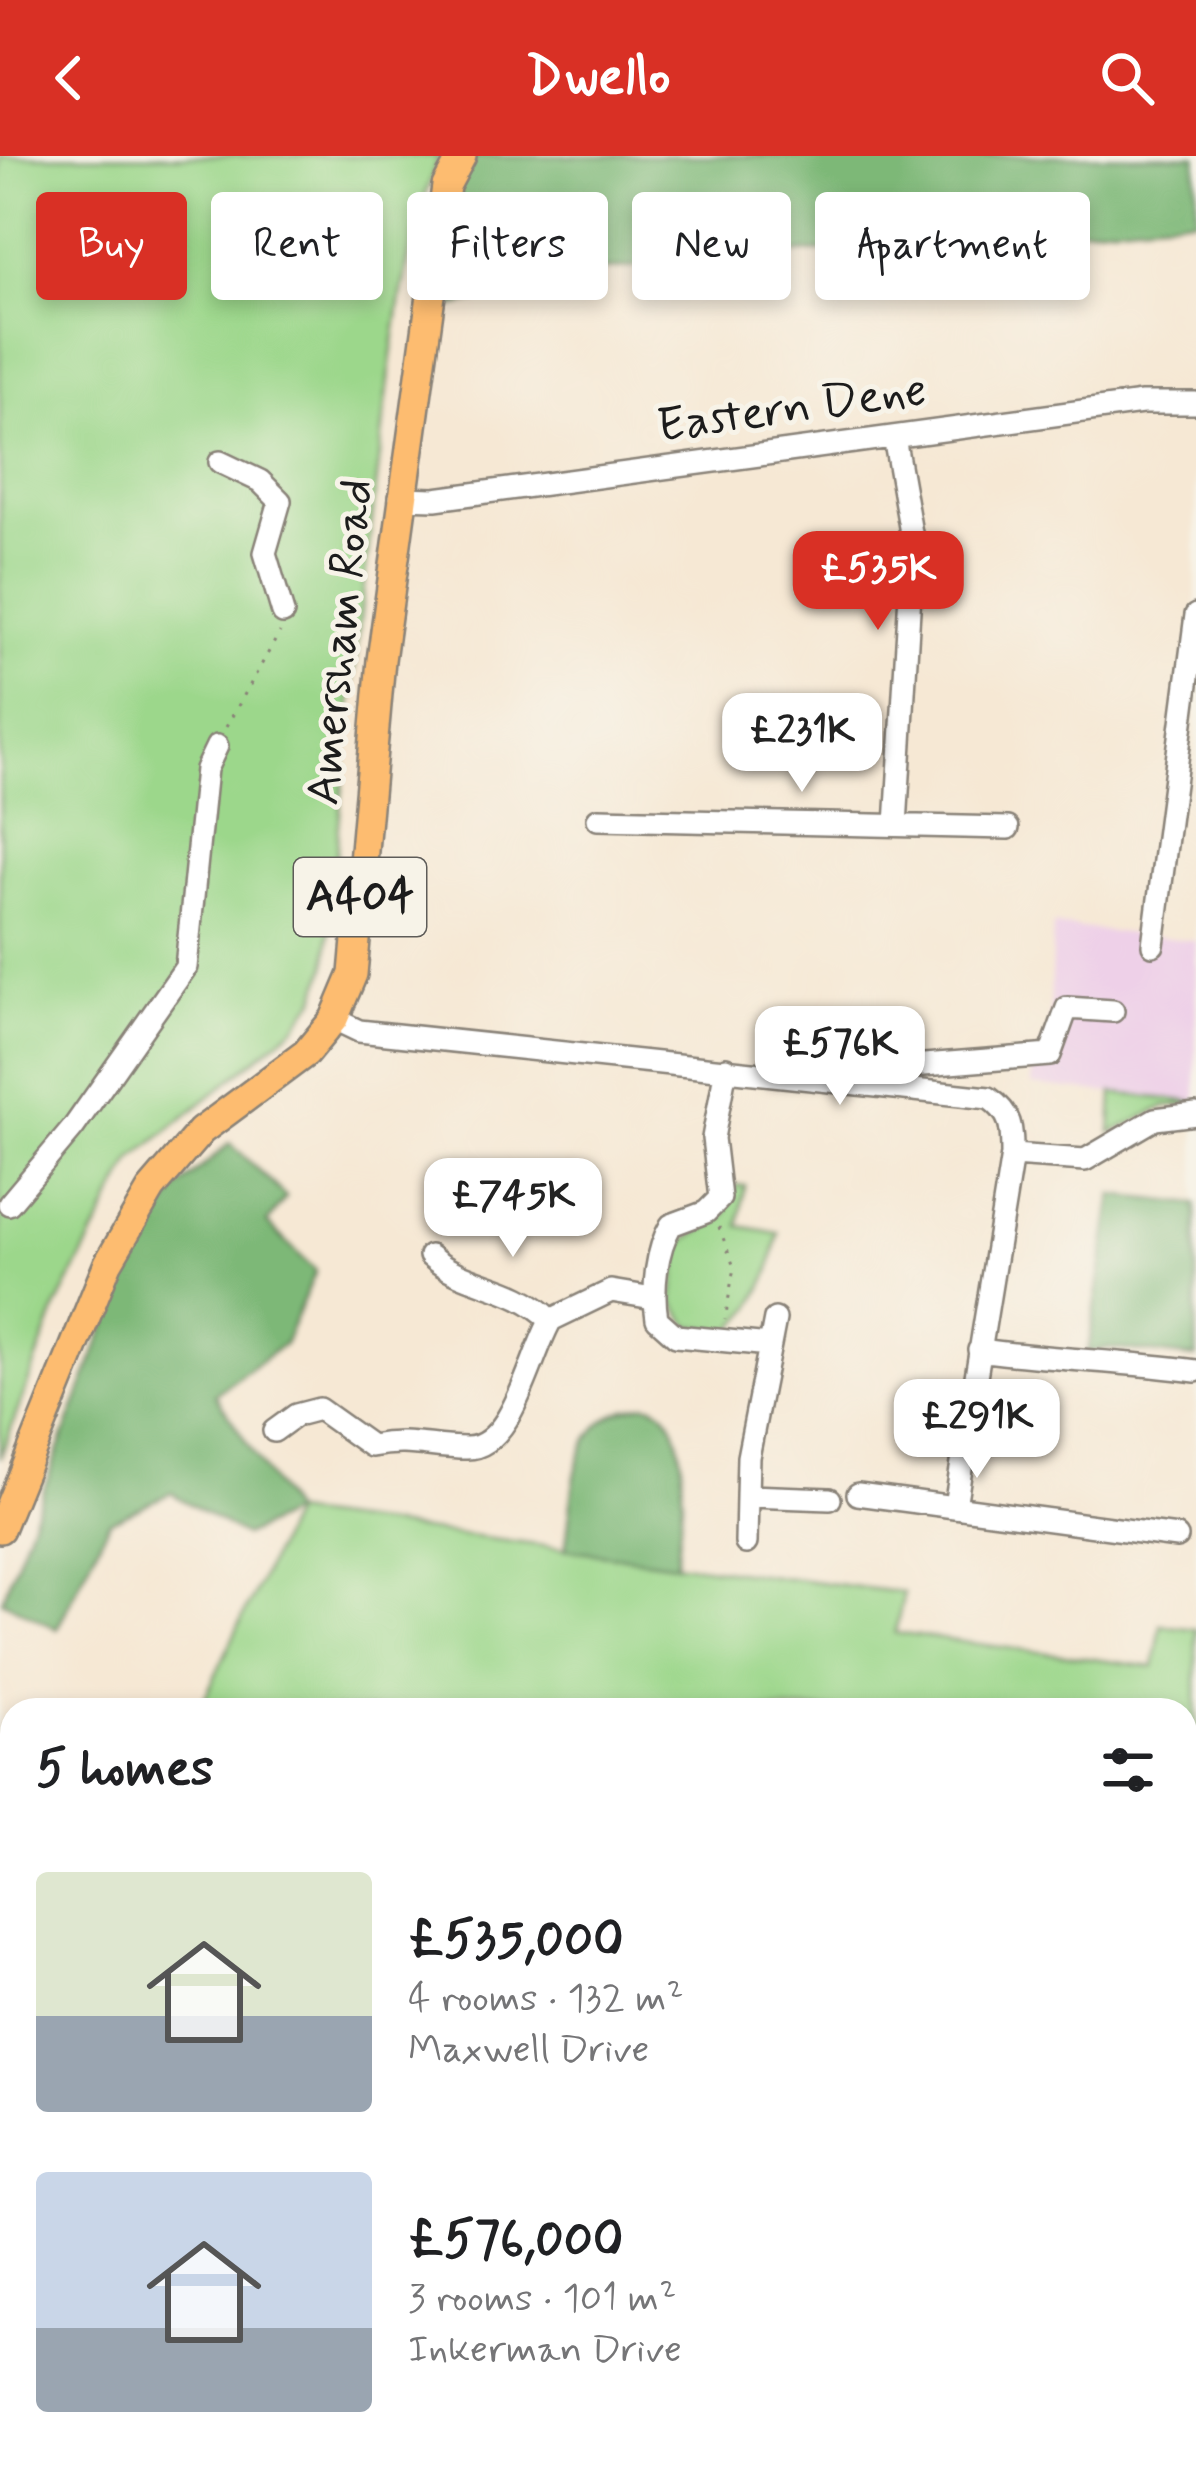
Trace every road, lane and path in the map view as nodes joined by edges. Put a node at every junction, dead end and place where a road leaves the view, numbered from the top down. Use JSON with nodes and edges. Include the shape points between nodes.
{"nodes":[{"id":1,"x":462,"y":156,"type":"edge"},
{"id":2,"x":1196,"y":404,"type":"edge"},
{"id":3,"x":894,"y":437,"type":"junction"},
{"id":4,"x":220,"y":462,"type":"dead end"},
{"id":5,"x":400,"y":498,"type":"junction"},
{"id":6,"x":283,"y":613,"type":"joint"},
{"id":7,"x":1196,"y":615,"type":"edge"},
{"id":8,"x":217,"y":746,"type":"joint"},
{"id":9,"x":598,"y":819,"type":"dead end"},
{"id":10,"x":896,"y":825,"type":"junction"},
{"id":11,"x":1008,"y":828,"type":"dead end"},
{"id":12,"x":1153,"y":945,"type":"dead end"},
{"id":13,"x":1113,"y":1011,"type":"dead end"},
{"id":14,"x":334,"y":1019,"type":"junction"},
{"id":15,"x":726,"y":1068,"type":"junction"},
{"id":16,"x":883,"y":1084,"type":"junction"},
{"id":17,"x":1196,"y":1114,"type":"edge"},
{"id":18,"x":1012,"y":1155,"type":"junction"},
{"id":19,"x":9,"y":1204,"type":"dead end"},
{"id":20,"x":706,"y":1213,"type":"junction"},
{"id":21,"x":430,"y":1256,"type":"dead end"},
{"id":22,"x":653,"y":1298,"type":"junction"},
{"id":23,"x":775,"y":1319,"type":"dead end"},
{"id":24,"x":551,"y":1320,"type":"junction"},
{"id":25,"x":727,"y":1340,"type":"junction"},
{"id":26,"x":770,"y":1345,"type":"junction"},
{"id":27,"x":979,"y":1350,"type":"junction"},
{"id":28,"x":1196,"y":1370,"type":"edge"},
{"id":29,"x":274,"y":1431,"type":"dead end"},
{"id":30,"x":858,"y":1494,"type":"dead end"},
{"id":31,"x":746,"y":1496,"type":"junction"},
{"id":32,"x":830,"y":1498,"type":"dead end"},
{"id":33,"x":955,"y":1506,"type":"junction"},
{"id":34,"x":0,"y":1529,"type":"edge"},
{"id":35,"x":1177,"y":1538,"type":"dead end"},
{"id":36,"x":746,"y":1543,"type":"dead end"}],
"edges":[{"from":1,"to":5,"type":"main road","name":"Amersham Road","number":"A404","via":[[446,186]]},
{"from":2,"to":3,"type":"street","name":"Eastern Dene","via":[[1142,403]]},
{"from":3,"to":5,"type":"street","name":"Eastern Dene"},
{"from":3,"to":10,"type":"street","via":[[913,544]]},
{"from":4,"to":6,"type":"street","via":[[280,501],[266,553]]},
{"from":5,"to":14,"type":"main road","name":"Amersham Road","number":"A404","via":[[353,974]]},
{"from":6,"to":8,"type":"path","via":[[283,628]]},
{"from":7,"to":12,"type":"street"},
{"from":8,"to":19,"type":"street","via":[[206,769],[186,967]]},
{"from":9,"to":10,"type":"street"},
{"from":10,"to":11,"type":"street"},
{"from":13,"to":16,"type":"street","via":[[1067,1008],[1050,1055],[899,1067]]},
{"from":14,"to":15,"type":"street","via":[[358,1030]]},
{"from":14,"to":34,"type":"main road","name":"Amersham Road","number":"A404","via":[[306,1053],[201,1131],[152,1188],[108,1263]]},
{"from":15,"to":16,"type":"street"},
{"from":15,"to":20,"type":"street","via":[[713,1138],[720,1198]]},
{"from":16,"to":18,"type":"street","via":[[989,1098],[1012,1124]]},
{"from":17,"to":18,"type":"street","via":[[1155,1119],[1085,1160]]},
{"from":18,"to":27,"type":"street"},
{"from":20,"to":22,"type":"street","via":[[671,1225]]},
{"from":20,"to":25,"type":"path","via":[[734,1267],[724,1303]]},
{"from":21,"to":24,"type":"street","via":[[450,1274],[495,1283],[534,1303]]},
{"from":22,"to":24,"type":"street","via":[[611,1291]]},
{"from":22,"to":25,"type":"street","via":[[666,1332]]},
{"from":23,"to":26,"type":"street"},
{"from":24,"to":29,"type":"street","via":[[506,1425],[489,1443],[470,1449],[406,1438],[371,1446],[319,1409]]},
{"from":25,"to":26,"type":"street"},
{"from":26,"to":31,"type":"street"},
{"from":27,"to":28,"type":"street"},
{"from":27,"to":33,"type":"street"},
{"from":30,"to":33,"type":"street"},
{"from":31,"to":32,"type":"street"},
{"from":31,"to":36,"type":"street"},
{"from":33,"to":35,"type":"street"}]}
